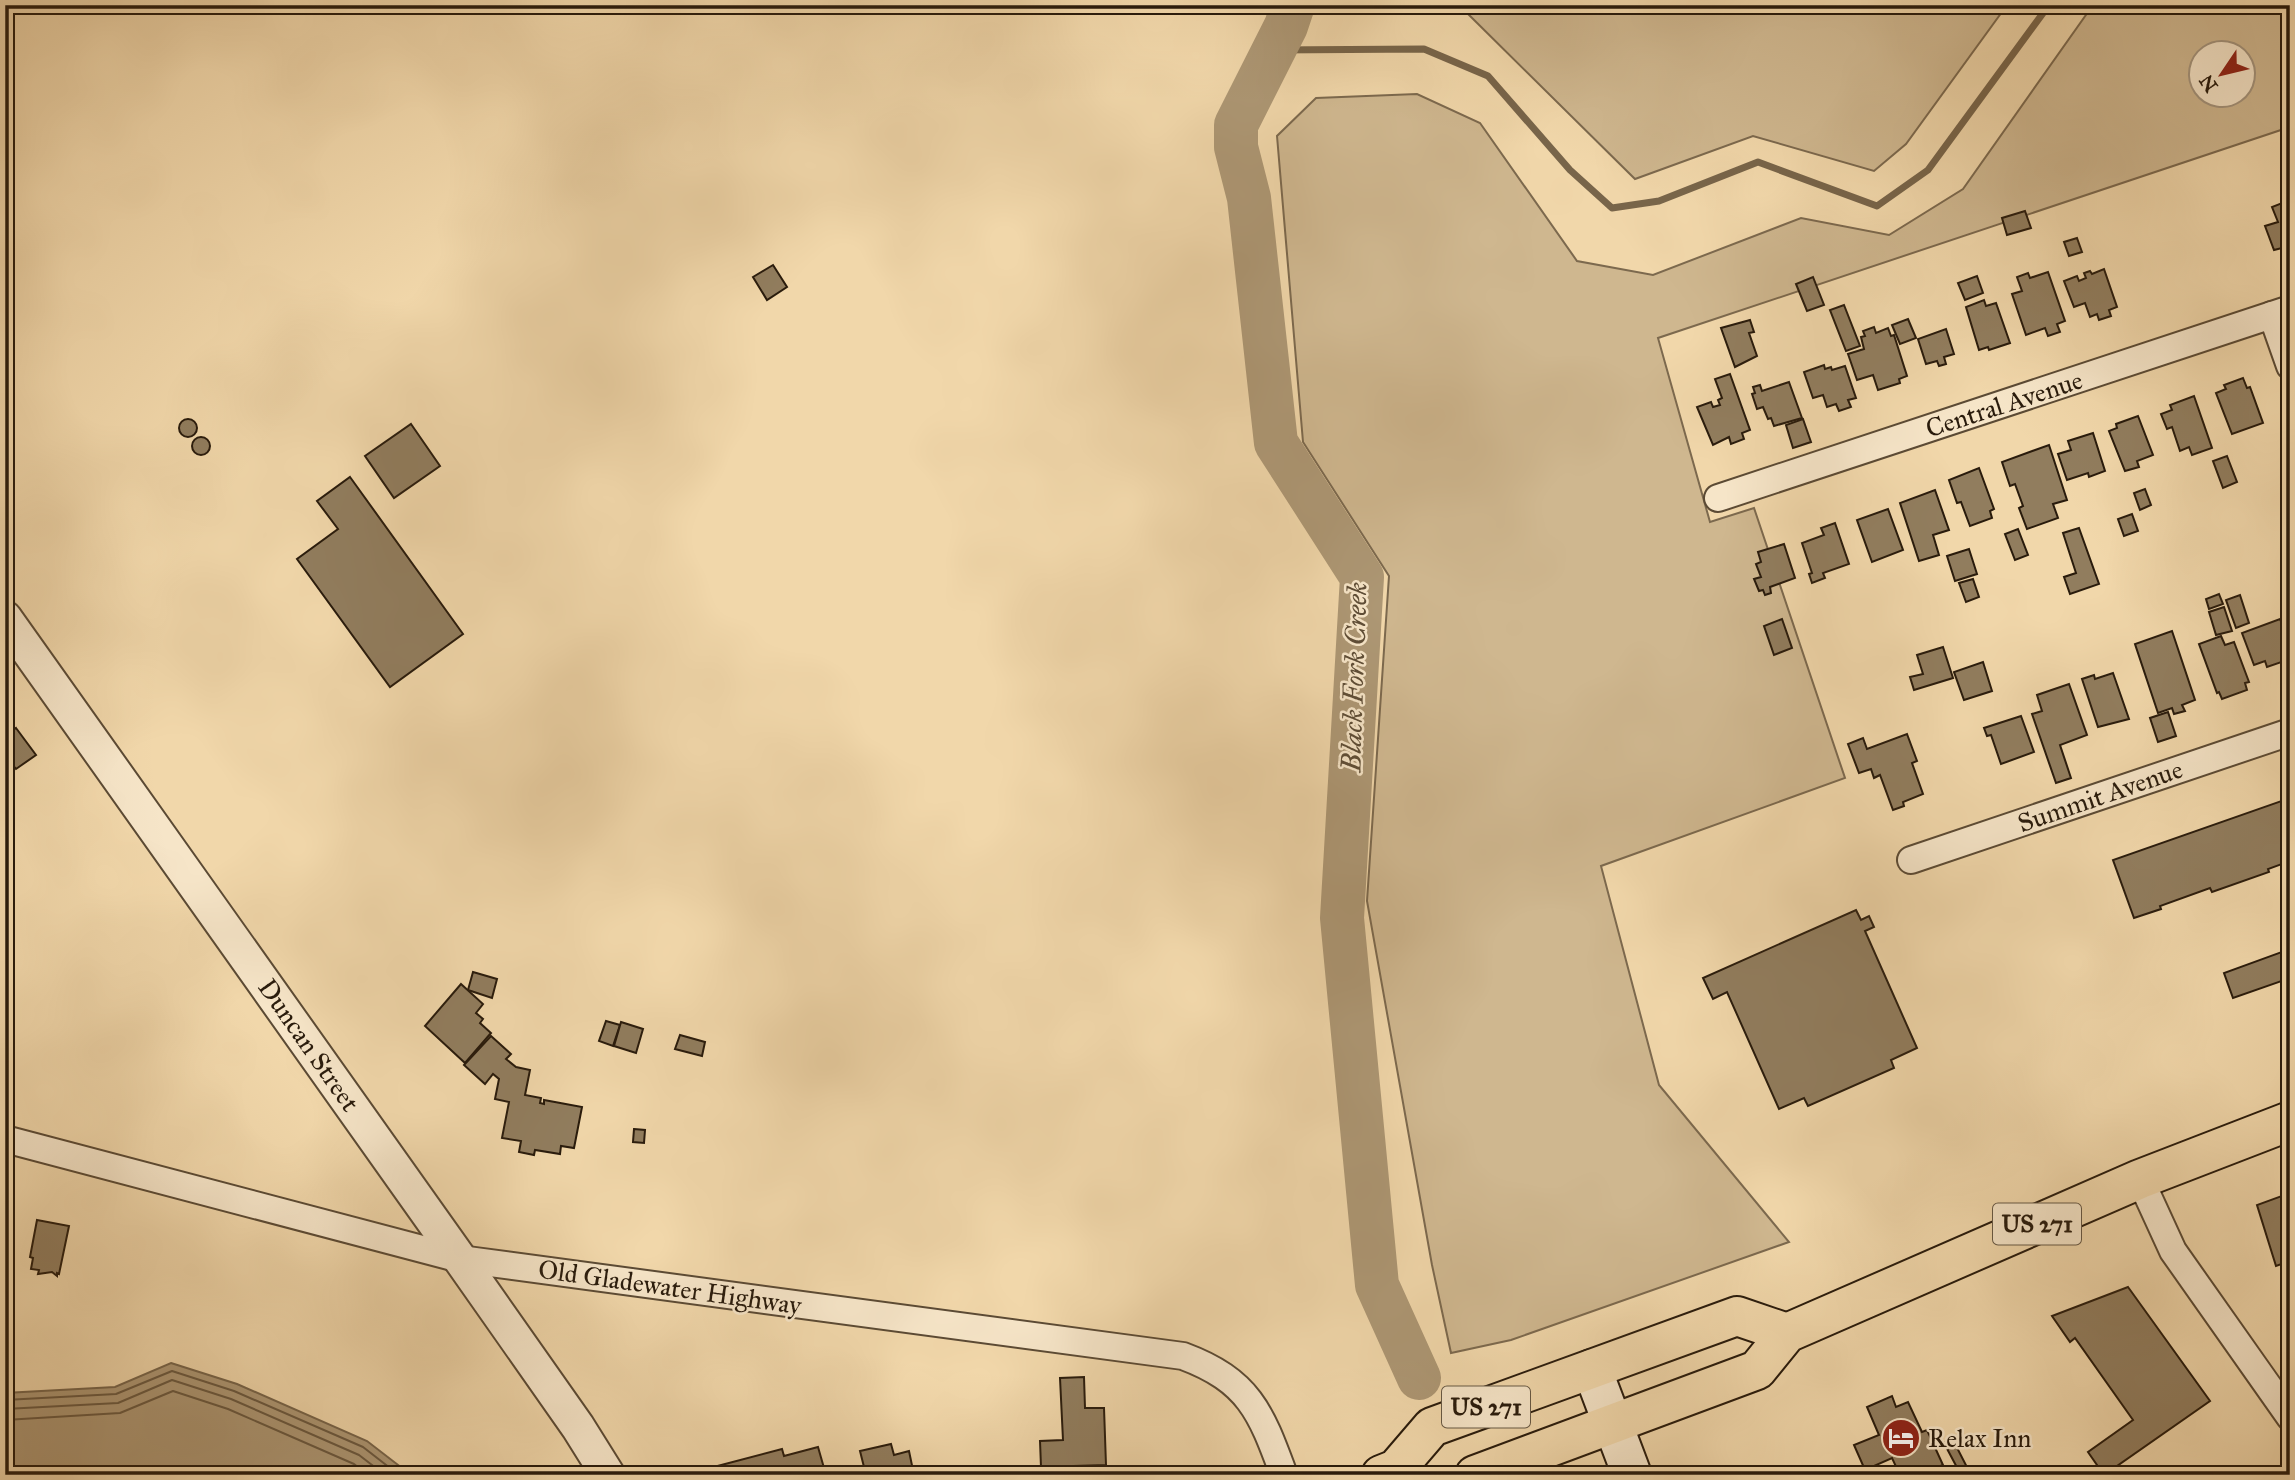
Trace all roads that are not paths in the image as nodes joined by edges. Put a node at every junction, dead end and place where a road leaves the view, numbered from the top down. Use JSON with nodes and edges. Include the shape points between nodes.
{"nodes":[{"id":1,"x":2281,"y":312,"type":"edge"},
{"id":2,"x":2290,"y":366,"type":"edge"},
{"id":3,"x":1718,"y":498,"type":"dead end"},
{"id":4,"x":5,"y":618,"type":"edge"},
{"id":5,"x":2290,"y":732,"type":"edge"},
{"id":6,"x":1911,"y":860,"type":"dead end"},
{"id":7,"x":2290,"y":1121,"type":"edge"},
{"id":8,"x":5,"y":1139,"type":"edge"},
{"id":9,"x":2140,"y":1179,"type":"junction"},
{"id":10,"x":460,"y":1259,"type":"junction"},
{"id":11,"x":1787,"y":1333,"type":"junction"},
{"id":12,"x":1592,"y":1369,"type":"junction"},
{"id":13,"x":2290,"y":1417,"type":"edge"},
{"id":14,"x":1613,"y":1424,"type":"junction"},
{"id":15,"x":1398,"y":1473,"type":"edge"},
{"id":16,"x":608,"y":1475,"type":"edge"},
{"id":17,"x":1284,"y":1475,"type":"edge"},
{"id":18,"x":1475,"y":1475,"type":"edge"},
{"id":19,"x":1632,"y":1475,"type":"edge"}],
"edges":[{"from":1,"to":2,"type":"street"},
{"from":1,"to":3,"type":"street","name":"Central Avenue"},
{"from":4,"to":10,"type":"street","name":"Duncan Street"},
{"from":5,"to":6,"type":"street","name":"Summit Avenue"},
{"from":7,"to":9,"type":"main road","number":"US 271"},
{"from":8,"to":10,"type":"street","name":"Old Gladewater Highway"},
{"from":9,"to":11,"type":"main road","number":"US 271"},
{"from":9,"to":13,"type":"street","via":[[2173,1251]]},
{"from":10,"to":16,"type":"street","name":"Duncan Street"},
{"from":10,"to":17,"type":"street","name":"Old Gladewater Highway","via":[[1183,1356],[1222,1373],[1254,1405]]},
{"from":11,"to":12,"type":"main road","number":"US 271","via":[[1737,1316]]},
{"from":11,"to":14,"type":"main road","number":"US 271","via":[[1757,1370]]},
{"from":12,"to":14,"type":"main road"},
{"from":12,"to":15,"type":"main road","number":"US 271","via":[[1432,1427]]},
{"from":14,"to":18,"type":"main road","number":"US 271"},
{"from":14,"to":19,"type":"main road"}]}
